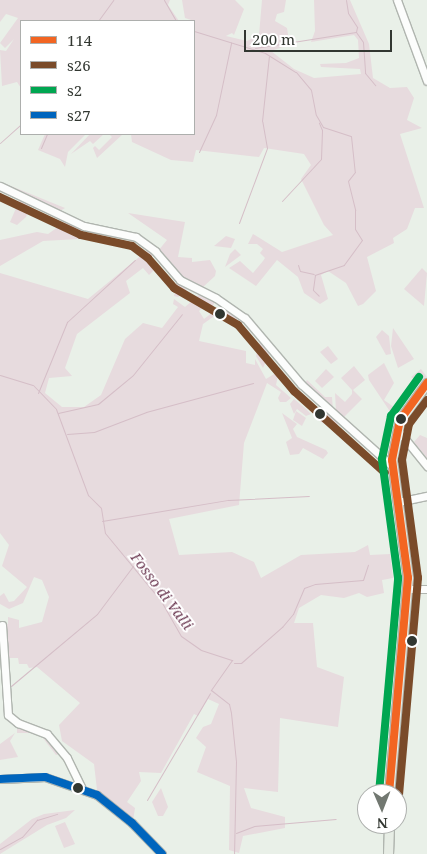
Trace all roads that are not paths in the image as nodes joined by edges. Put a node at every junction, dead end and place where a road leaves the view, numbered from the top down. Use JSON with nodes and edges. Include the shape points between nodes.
{"nodes":[{"id":1,"x":398,"y":0,"type":"edge"},
{"id":2,"x":427,"y":81,"type":"edge"},
{"id":3,"x":0,"y":186,"type":"edge"},
{"id":4,"x":427,"y":383,"type":"edge"},
{"id":5,"x":397,"y":429,"type":"junction"},
{"id":6,"x":392,"y":466,"type":"junction"},
{"id":7,"x":427,"y":466,"type":"edge"},
{"id":8,"x":427,"y":496,"type":"edge"},
{"id":9,"x":398,"y":502,"type":"junction"},
{"id":10,"x":407,"y":589,"type":"junction"},
{"id":11,"x":427,"y":589,"type":"edge"},
{"id":12,"x":2,"y":625,"type":"dead end"},
{"id":13,"x":0,"y":779,"type":"edge"},
{"id":14,"x":390,"y":784,"type":"edge"},
{"id":15,"x":82,"y":788,"type":"junction"},
{"id":16,"x":389,"y":834,"type":"edge"},
{"id":17,"x":162,"y":854,"type":"edge"},
{"id":18,"x":388,"y":854,"type":"edge"}],
"edges":[{"from":1,"to":2,"type":"street"},
{"from":3,"to":6,"type":"street","via":[[84,226],[136,237],[153,250],[180,280],[216,298],[245,318],[301,384]]},
{"from":4,"to":5,"type":"main road","via":[[409,404]]},
{"from":5,"to":6,"type":"main road"},
{"from":5,"to":7,"type":"street"},
{"from":6,"to":9,"type":"main road"},
{"from":8,"to":9,"type":"street"},
{"from":9,"to":10,"type":"main road","via":[[405,543]]},
{"from":10,"to":11,"type":"street"},
{"from":10,"to":14,"type":"main road"},
{"from":12,"to":15,"type":"street","via":[[8,715],[18,723],[47,734],[67,758]]},
{"from":13,"to":15,"type":"street","via":[[44,776]]},
{"from":15,"to":17,"type":"street","via":[[110,803]]},
{"from":16,"to":18,"type":"main road"}]}
